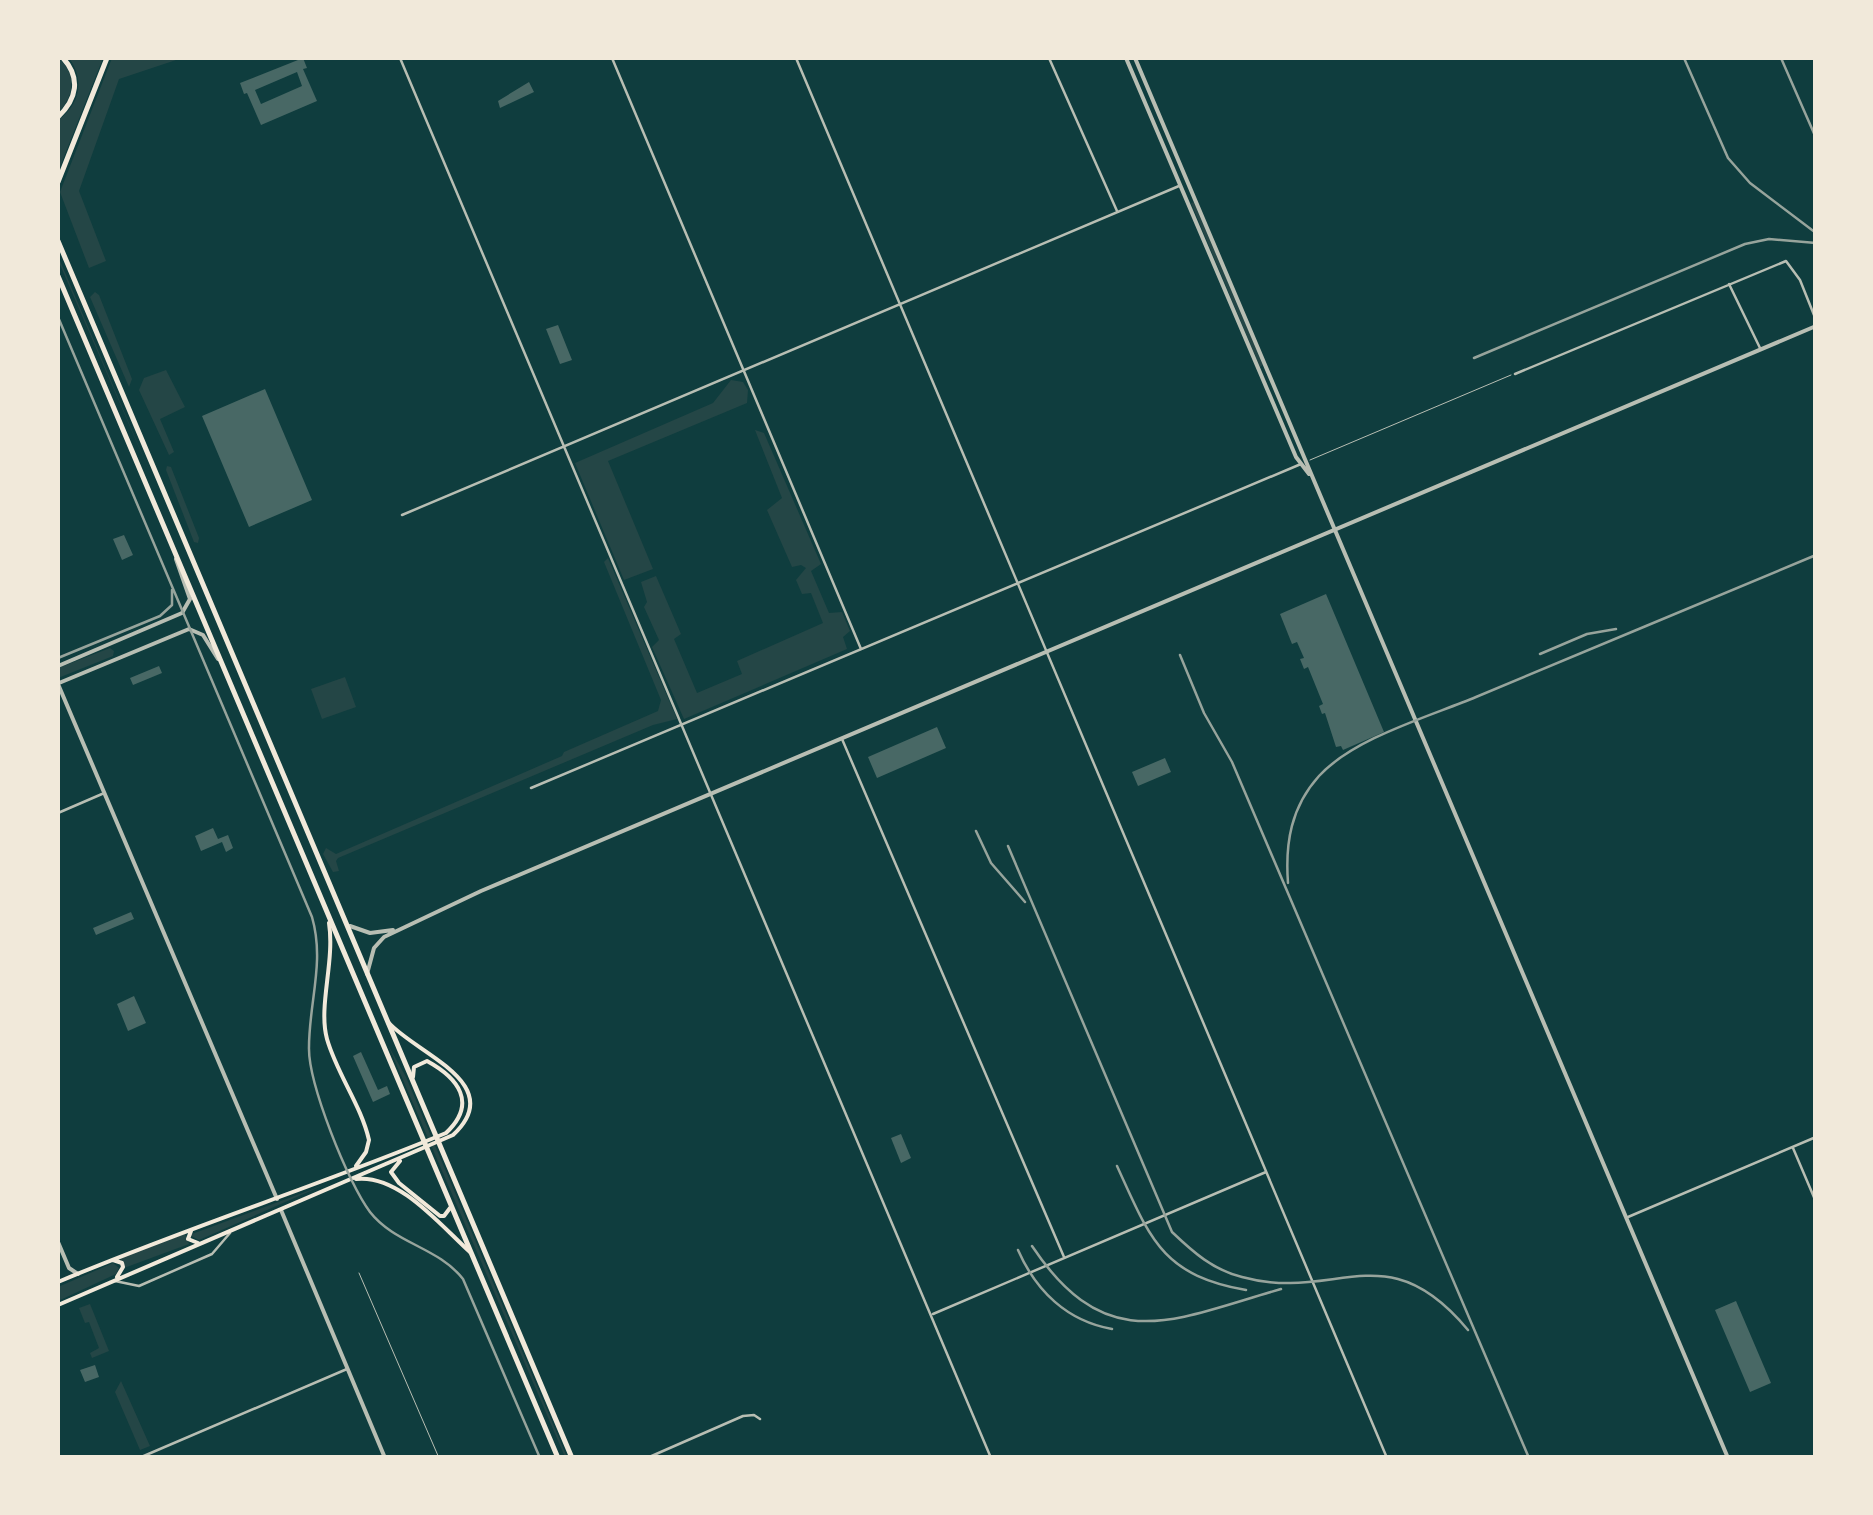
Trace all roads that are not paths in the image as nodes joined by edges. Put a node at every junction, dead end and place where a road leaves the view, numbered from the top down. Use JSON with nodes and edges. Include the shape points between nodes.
{"nodes":[{"id":1,"x":63,"y":58,"type":"edge"},
{"id":2,"x":107,"y":58,"type":"edge"},
{"id":3,"x":400,"y":58,"type":"edge"},
{"id":4,"x":612,"y":58,"type":"edge"},
{"id":5,"x":796,"y":58,"type":"edge"},
{"id":6,"x":1048,"y":58,"type":"edge"},
{"id":7,"x":1126,"y":58,"type":"edge"},
{"id":8,"x":1135,"y":58,"type":"edge"},
{"id":9,"x":58,"y":117,"type":"edge"},
{"id":10,"x":58,"y":182,"type":"edge"},
{"id":11,"x":1188,"y":183,"type":"junction"},
{"id":12,"x":1180,"y":186,"type":"junction"},
{"id":13,"x":1118,"y":212,"type":"junction"},
{"id":14,"x":58,"y":241,"type":"edge"},
{"id":15,"x":58,"y":276,"type":"edge"},
{"id":16,"x":1729,"y":284,"type":"junction"},
{"id":17,"x":900,"y":304,"type":"junction"},
{"id":18,"x":1816,"y":323,"type":"edge"},
{"id":19,"x":1760,"y":349,"type":"junction"},
{"id":20,"x":744,"y":370,"type":"junction"},
{"id":21,"x":1268,"y":370,"type":"junction"},
{"id":22,"x":1260,"y":373,"type":"junction"},
{"id":23,"x":1515,"y":374,"type":"joint"},
{"id":24,"x":565,"y":447,"type":"junction"},
{"id":25,"x":1304,"y":463,"type":"junction"},
{"id":26,"x":160,"y":484,"type":"junction"},
{"id":27,"x":148,"y":488,"type":"junction"},
{"id":28,"x":402,"y":515,"type":"dead end"},
{"id":29,"x":175,"y":519,"type":"junction"},
{"id":30,"x":164,"y":527,"type":"junction"},
{"id":31,"x":1335,"y":530,"type":"junction"},
{"id":32,"x":176,"y":554,"type":"junction"},
{"id":33,"x":1018,"y":584,"type":"junction"},
{"id":34,"x":152,"y":627,"type":"junction"},
{"id":35,"x":158,"y":640,"type":"junction"},
{"id":36,"x":107,"y":646,"type":"junction"},
{"id":37,"x":862,"y":650,"type":"junction"},
{"id":38,"x":1046,"y":652,"type":"junction"},
{"id":39,"x":113,"y":659,"type":"junction"},
{"id":40,"x":222,"y":663,"type":"junction"},
{"id":41,"x":58,"y":666,"type":"edge"},
{"id":42,"x":58,"y":684,"type":"edge"},
{"id":43,"x":682,"y":724,"type":"junction"},
{"id":44,"x":842,"y":738,"type":"junction"},
{"id":45,"x":277,"y":761,"type":"junction"},
{"id":46,"x":266,"y":767,"type":"junction"},
{"id":47,"x":530,"y":788,"type":"dead end"},
{"id":48,"x":104,"y":793,"type":"junction"},
{"id":49,"x":711,"y":793,"type":"junction"},
{"id":50,"x":293,"y":798,"type":"junction"},
{"id":51,"x":281,"y":803,"type":"junction"},
{"id":52,"x":58,"y":814,"type":"edge"},
{"id":53,"x":328,"y":914,"type":"junction"},
{"id":54,"x":346,"y":924,"type":"junction"},
{"id":55,"x":398,"y":928,"type":"junction"},
{"id":56,"x":367,"y":974,"type":"junction"},
{"id":57,"x":386,"y":1019,"type":"junction"},
{"id":58,"x":395,"y":1040,"type":"junction"},
{"id":59,"x":383,"y":1045,"type":"junction"},
{"id":60,"x":413,"y":1082,"type":"junction"},
{"id":61,"x":1816,"y":1137,"type":"edge"},
{"id":62,"x":1792,"y":1147,"type":"junction"},
{"id":63,"x":403,"y":1158,"type":"junction"},
{"id":64,"x":352,"y":1169,"type":"junction"},
{"id":65,"x":1266,"y":1172,"type":"junction"},
{"id":66,"x":321,"y":1181,"type":"junction"},
{"id":67,"x":347,"y":1181,"type":"junction"},
{"id":68,"x":324,"y":1191,"type":"junction"},
{"id":69,"x":277,"y":1199,"type":"junction"},
{"id":70,"x":1816,"y":1202,"type":"edge"},
{"id":71,"x":450,"y":1203,"type":"junction"},
{"id":72,"x":281,"y":1210,"type":"junction"},
{"id":73,"x":1626,"y":1217,"type":"junction"},
{"id":74,"x":195,"y":1228,"type":"junction"},
{"id":75,"x":232,"y":1230,"type":"junction"},
{"id":76,"x":58,"y":1242,"type":"edge"},
{"id":77,"x":202,"y":1244,"type":"junction"},
{"id":78,"x":472,"y":1254,"type":"junction"},
{"id":79,"x":1064,"y":1257,"type":"junction"},
{"id":80,"x":108,"y":1261,"type":"junction"},
{"id":81,"x":359,"y":1273,"type":"dead end"},
{"id":82,"x":78,"y":1274,"type":"junction"},
{"id":83,"x":114,"y":1281,"type":"junction"},
{"id":84,"x":58,"y":1282,"type":"edge"},
{"id":85,"x":58,"y":1305,"type":"edge"},
{"id":86,"x":931,"y":1314,"type":"junction"},
{"id":87,"x":348,"y":1369,"type":"junction"},
{"id":88,"x":760,"y":1419,"type":"dead end"},
{"id":89,"x":139,"y":1458,"type":"edge"},
{"id":90,"x":385,"y":1458,"type":"edge"},
{"id":91,"x":438,"y":1458,"type":"edge"},
{"id":92,"x":558,"y":1458,"type":"edge"},
{"id":93,"x":572,"y":1458,"type":"edge"},
{"id":94,"x":648,"y":1458,"type":"edge"},
{"id":95,"x":992,"y":1458,"type":"edge"},
{"id":96,"x":1386,"y":1458,"type":"edge"},
{"id":97,"x":1728,"y":1458,"type":"edge"}],
"edges":[{"from":1,"to":9,"type":"main road","via":[[76,80]]},
{"from":2,"to":10,"type":"main road"},
{"from":3,"to":24,"type":"street"},
{"from":4,"to":20,"type":"street"},
{"from":5,"to":17,"type":"street"},
{"from":6,"to":13,"type":"street"},
{"from":7,"to":12,"type":"street"},
{"from":8,"to":11,"type":"street"},
{"from":11,"to":12,"type":"street"},
{"from":11,"to":21,"type":"street"},
{"from":12,"to":13,"type":"street"},
{"from":12,"to":22,"type":"street"},
{"from":13,"to":17,"type":"street"},
{"from":14,"to":26,"type":"main road"},
{"from":15,"to":27,"type":"main road"},
{"from":16,"to":18,"type":"street","via":[[1786,261]]},
{"from":16,"to":19,"type":"street"},
{"from":16,"to":23,"type":"street"},
{"from":17,"to":20,"type":"street"},
{"from":17,"to":33,"type":"street"},
{"from":18,"to":19,"type":"street"},
{"from":19,"to":31,"type":"street"},
{"from":20,"to":24,"type":"street"},
{"from":20,"to":37,"type":"street"},
{"from":21,"to":22,"type":"street"},
{"from":21,"to":25,"type":"street"},
{"from":22,"to":25,"type":"street"},
{"from":23,"to":25,"type":"street"},
{"from":24,"to":28,"type":"street"},
{"from":24,"to":43,"type":"street"},
{"from":25,"to":31,"type":"street"},
{"from":25,"to":33,"type":"street"},
{"from":26,"to":27,"type":"main road","via":[[160,498]]},
{"from":26,"to":29,"type":"main road"},
{"from":27,"to":30,"type":"main road"},
{"from":29,"to":30,"type":"main road","via":[[165,510]]},
{"from":29,"to":45,"type":"main road"},
{"from":30,"to":32,"type":"main road"},
{"from":31,"to":38,"type":"street"},
{"from":31,"to":73,"type":"street"},
{"from":32,"to":34,"type":"street","via":[[190,599],[177,616]]},
{"from":32,"to":40,"type":"main road"},
{"from":33,"to":37,"type":"street"},
{"from":33,"to":38,"type":"street"},
{"from":34,"to":35,"type":"street","via":[[163,631]]},
{"from":34,"to":36,"type":"street"},
{"from":35,"to":39,"type":"street"},
{"from":35,"to":40,"type":"street","via":[[192,629]]},
{"from":36,"to":39,"type":"street","via":[[118,650]]},
{"from":36,"to":41,"type":"street"},
{"from":37,"to":43,"type":"street"},
{"from":38,"to":44,"type":"street"},
{"from":38,"to":65,"type":"street"},
{"from":39,"to":42,"type":"street"},
{"from":40,"to":46,"type":"main road"},
{"from":42,"to":48,"type":"street"},
{"from":43,"to":47,"type":"street"},
{"from":43,"to":49,"type":"street"},
{"from":44,"to":49,"type":"street"},
{"from":44,"to":79,"type":"street"},
{"from":45,"to":46,"type":"main road","via":[[276,773]]},
{"from":45,"to":50,"type":"main road"},
{"from":46,"to":51,"type":"main road"},
{"from":48,"to":52,"type":"street"},
{"from":48,"to":69,"type":"street"},
{"from":49,"to":55,"type":"street"},
{"from":49,"to":86,"type":"street"},
{"from":50,"to":51,"type":"main road","via":[[282,790]]},
{"from":50,"to":54,"type":"main road"},
{"from":51,"to":53,"type":"main road"},
{"from":53,"to":59,"type":"main road"},
{"from":53,"to":64,"type":"main road","via":[[328,1040],[368,1140]]},
{"from":54,"to":55,"type":"street","via":[[370,933]]},
{"from":54,"to":56,"type":"main road"},
{"from":55,"to":56,"type":"street","via":[[374,948]]},
{"from":56,"to":57,"type":"main road"},
{"from":57,"to":58,"type":"main road"},
{"from":57,"to":63,"type":"main road","via":[[459,1076],[470,1101],[453,1136]]},
{"from":58,"to":59,"type":"main road","via":[[387,1036]]},
{"from":58,"to":60,"type":"main road"},
{"from":59,"to":71,"type":"main road"},
{"from":60,"to":64,"type":"main road","via":[[414,1067],[427,1061],[453,1079],[462,1095],[454,1125]]},
{"from":60,"to":93,"type":"main road"},
{"from":61,"to":62,"type":"street"},
{"from":62,"to":70,"type":"street"},
{"from":62,"to":73,"type":"street"},
{"from":63,"to":67,"type":"main road"},
{"from":63,"to":71,"type":"main road","via":[[391,1172],[398,1183],[440,1216]]},
{"from":64,"to":66,"type":"main road"},
{"from":65,"to":79,"type":"street"},
{"from":65,"to":96,"type":"street"},
{"from":66,"to":68,"type":"main road"},
{"from":66,"to":69,"type":"main road"},
{"from":67,"to":68,"type":"main road"},
{"from":67,"to":78,"type":"main road","via":[[386,1181]]},
{"from":68,"to":72,"type":"main road"},
{"from":69,"to":74,"type":"main road"},
{"from":71,"to":78,"type":"main road"},
{"from":72,"to":75,"type":"main road"},
{"from":72,"to":87,"type":"street"},
{"from":73,"to":97,"type":"street"},
{"from":74,"to":77,"type":"main road","via":[[188,1239]]},
{"from":74,"to":80,"type":"main road"},
{"from":75,"to":77,"type":"main road"},
{"from":75,"to":83,"type":"street","via":[[212,1254],[166,1274],[138,1286]]},
{"from":76,"to":82,"type":"street"},
{"from":77,"to":83,"type":"main road"},
{"from":78,"to":92,"type":"main road"},
{"from":79,"to":86,"type":"street"},
{"from":80,"to":82,"type":"main road"},
{"from":80,"to":83,"type":"main road","via":[[123,1267]]},
{"from":81,"to":91,"type":"street"},
{"from":82,"to":84,"type":"main road"},
{"from":83,"to":85,"type":"main road"},
{"from":86,"to":95,"type":"street"},
{"from":87,"to":89,"type":"street"},
{"from":87,"to":90,"type":"street"},
{"from":88,"to":94,"type":"street","via":[[742,1416]]}]}
